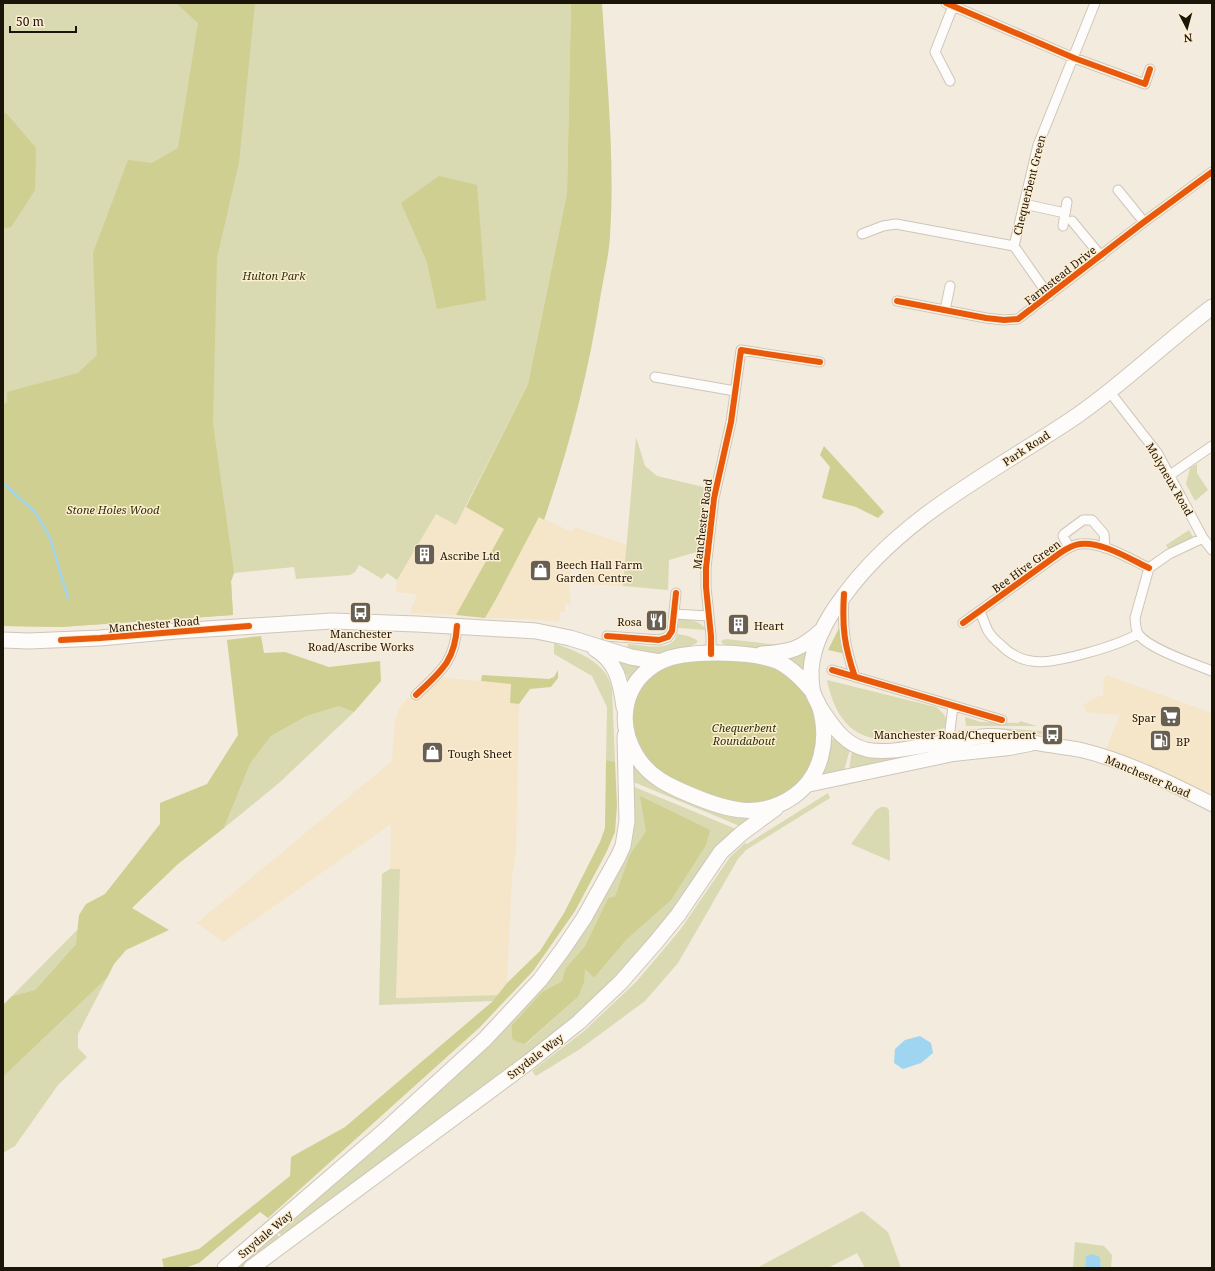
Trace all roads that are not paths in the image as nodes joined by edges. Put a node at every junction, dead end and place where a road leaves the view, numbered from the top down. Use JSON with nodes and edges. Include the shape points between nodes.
{"nodes":[{"id":1,"x":1095,"y":3,"type":"edge"},
{"id":2,"x":949,"y":5,"type":"edge"},
{"id":3,"x":1074,"y":58,"type":"junction"},
{"id":4,"x":1150,"y":69,"type":"dead end"},
{"id":5,"x":950,"y":81,"type":"dead end"},
{"id":6,"x":1212,"y":172,"type":"edge"},
{"id":7,"x":1131,"y":189,"type":"dead end"},
{"id":8,"x":1067,"y":202,"type":"dead end"},
{"id":9,"x":1024,"y":204,"type":"junction"},
{"id":10,"x":1064,"y":213,"type":"junction"},
{"id":11,"x":1072,"y":221,"type":"dead end"},
{"id":12,"x":1144,"y":222,"type":"junction"},
{"id":13,"x":1063,"y":226,"type":"dead end"},
{"id":14,"x":862,"y":234,"type":"dead end"},
{"id":15,"x":1014,"y":246,"type":"junction"},
{"id":16,"x":1101,"y":256,"type":"junction"},
{"id":17,"x":950,"y":286,"type":"dead end"},
{"id":18,"x":1049,"y":296,"type":"junction"},
{"id":19,"x":897,"y":301,"type":"dead end"},
{"id":20,"x":1212,"y":307,"type":"edge"},
{"id":21,"x":945,"y":310,"type":"junction"},
{"id":22,"x":820,"y":362,"type":"dead end"},
{"id":23,"x":655,"y":377,"type":"dead end"},
{"id":24,"x":735,"y":391,"type":"junction"},
{"id":25,"x":1109,"y":391,"type":"junction"},
{"id":26,"x":1212,"y":446,"type":"edge"},
{"id":27,"x":1170,"y":475,"type":"junction"},
{"id":28,"x":1203,"y":538,"type":"junction"},
{"id":29,"x":1069,"y":547,"type":"junction"},
{"id":30,"x":1106,"y":548,"type":"junction"},
{"id":31,"x":1212,"y":550,"type":"edge"},
{"id":32,"x":1149,"y":568,"type":"junction"},
{"id":33,"x":676,"y":593,"type":"dead end"},
{"id":34,"x":844,"y":594,"type":"junction"},
{"id":35,"x":980,"y":612,"type":"junction"},
{"id":36,"x":674,"y":614,"type":"junction"},
{"id":37,"x":708,"y":616,"type":"junction"},
{"id":38,"x":963,"y":623,"type":"dead end"},
{"id":39,"x":457,"y":626,"type":"junction"},
{"id":40,"x":822,"y":630,"type":"junction"},
{"id":41,"x":1138,"y":634,"type":"junction"},
{"id":42,"x":608,"y":636,"type":"dead end"},
{"id":43,"x":3,"y":640,"type":"edge"},
{"id":44,"x":582,"y":642,"type":"junction"},
{"id":45,"x":711,"y":654,"type":"junction"},
{"id":46,"x":745,"y":655,"type":"junction"},
{"id":47,"x":660,"y":662,"type":"junction"},
{"id":48,"x":832,"y":670,"type":"dead end"},
{"id":49,"x":1212,"y":671,"type":"edge"},
{"id":50,"x":855,"y":677,"type":"junction"},
{"id":51,"x":813,"y":692,"type":"junction"},
{"id":52,"x":416,"y":695,"type":"dead end"},
{"id":53,"x":953,"y":706,"type":"junction"},
{"id":54,"x":820,"y":707,"type":"junction"},
{"id":55,"x":625,"y":710,"type":"junction"},
{"id":56,"x":1002,"y":720,"type":"dead end"},
{"id":57,"x":625,"y":727,"type":"junction"},
{"id":58,"x":952,"y":747,"type":"junction"},
{"id":59,"x":806,"y":785,"type":"junction"},
{"id":60,"x":1212,"y":804,"type":"edge"},
{"id":61,"x":780,"y":805,"type":"junction"},
{"id":62,"x":225,"y":1268,"type":"edge"},
{"id":63,"x":251,"y":1268,"type":"edge"}],
"edges":[{"from":1,"to":3,"type":"street","name":"Chequerbent Green"},
{"from":2,"to":3,"type":"street"},
{"from":2,"to":5,"type":"street","via":[[935,52]]},
{"from":3,"to":4,"type":"street","via":[[1144,84]]},
{"from":3,"to":9,"type":"street","name":"Chequerbent Green","via":[[1038,145]]},
{"from":6,"to":12,"type":"street","name":"Farmstead Drive"},
{"from":7,"to":12,"type":"street","via":[[1121,193]]},
{"from":8,"to":10,"type":"street"},
{"from":9,"to":10,"type":"street"},
{"from":9,"to":15,"type":"street","name":"Chequerbent Green"},
{"from":10,"to":13,"type":"street"},
{"from":11,"to":16,"type":"street"},
{"from":12,"to":16,"type":"street","name":"Farmstead Drive"},
{"from":14,"to":15,"type":"street","name":"Chequerbent Green","via":[[896,224]]},
{"from":15,"to":18,"type":"street","name":"Farmstead Drive"},
{"from":16,"to":18,"type":"street","name":"Farmstead Drive"},
{"from":17,"to":21,"type":"street"},
{"from":18,"to":21,"type":"street","name":"Farmstead Drive","via":[[1018,319],[1011,320]]},
{"from":19,"to":21,"type":"street","name":"Farmstead Drive"},
{"from":20,"to":25,"type":"highway","name":"Park Road"},
{"from":22,"to":24,"type":"street","name":"Manchester Road","via":[[741,350]]},
{"from":23,"to":24,"type":"street"},
{"from":24,"to":37,"type":"street","name":"Manchester Road","via":[[731,422],[714,498],[706,568]]},
{"from":25,"to":27,"type":"street","name":"Molyneux Road","via":[[1150,443]]},
{"from":25,"to":34,"type":"highway","name":"Park Road","via":[[1079,414],[902,532],[872,561]]},
{"from":26,"to":27,"type":"street"},
{"from":27,"to":28,"type":"street","name":"Molyneux Road"},
{"from":28,"to":31,"type":"street","name":"Molyneux Road"},
{"from":28,"to":32,"type":"street","via":[[1168,554]]},
{"from":29,"to":30,"type":"street","name":"Bee Hive Green","via":[[1082,544]]},
{"from":29,"to":30,"type":"street","name":"Bee Hive Green","via":[[1064,534],[1087,519],[1094,522],[1104,534]]},
{"from":29,"to":35,"type":"street","name":"Bee Hive Green"},
{"from":30,"to":32,"type":"street","name":"Bee Hive Green"},
{"from":32,"to":41,"type":"street","via":[[1135,618]]},
{"from":33,"to":36,"type":"street"},
{"from":34,"to":40,"type":"highway","name":"Park Road"},
{"from":34,"to":50,"type":"street","via":[[845,646]]},
{"from":35,"to":38,"type":"street","name":"Bee Hive Green"},
{"from":35,"to":41,"type":"street","via":[[995,640],[1011,654],[1028,661],[1059,660],[1122,643]]},
{"from":36,"to":37,"type":"street"},
{"from":36,"to":42,"type":"street","via":[[671,634],[664,639]]},
{"from":37,"to":45,"type":"street","name":"Manchester Road"},
{"from":39,"to":43,"type":"highway","name":"Manchester Road","via":[[332,621],[100,638]]},
{"from":39,"to":44,"type":"highway","name":"Manchester Road","via":[[536,631]]},
{"from":39,"to":52,"type":"street","via":[[456,641],[450,658],[443,669]]},
{"from":40,"to":46,"type":"highway","name":"Park Road","via":[[804,644],[787,652]]},
{"from":40,"to":51,"type":"highway","name":"Park Road","via":[[812,661]]},
{"from":41,"to":49,"type":"street","via":[[1152,646]]},
{"from":44,"to":47,"type":"highway","name":"Manchester Road","via":[[631,657]]},
{"from":44,"to":55,"type":"highway","name":"Manchester Road","via":[[599,652],[613,666],[621,684]]},
{"from":45,"to":46,"type":"highway"},
{"from":45,"to":47,"type":"highway","via":[[675,656]]},
{"from":46,"to":51,"type":"highway","via":[[778,662],[799,676]]},
{"from":47,"to":55,"type":"highway","via":[[636,682]]},
{"from":48,"to":50,"type":"street"},
{"from":50,"to":53,"type":"street"},
{"from":51,"to":54,"type":"highway"},
{"from":53,"to":56,"type":"street"},
{"from":53,"to":58,"type":"street","via":[[950,721]]},
{"from":54,"to":58,"type":"main road","name":"Manchester Road","via":[[843,738],[867,749],[881,751]]},
{"from":54,"to":59,"type":"highway","via":[[824,726],[822,756]]},
{"from":55,"to":57,"type":"highway"},
{"from":57,"to":61,"type":"highway","via":[[630,743],[645,768],[671,787],[731,810],[748,811]]},
{"from":57,"to":62,"type":"highway","name":"Snydale Way","via":[[627,821],[623,846],[584,918],[563,949],[540,980],[485,1039],[383,1132]]},
{"from":58,"to":59,"type":"main road","name":"Manchester Road"},
{"from":58,"to":60,"type":"main road","name":"Manchester Road","via":[[1009,748],[1035,743],[1080,750],[1122,762]]},
{"from":59,"to":61,"type":"highway"},
{"from":61,"to":63,"type":"highway","name":"Snydale Way","via":[[721,852],[678,915],[656,942],[621,982],[579,1022]]}]}
